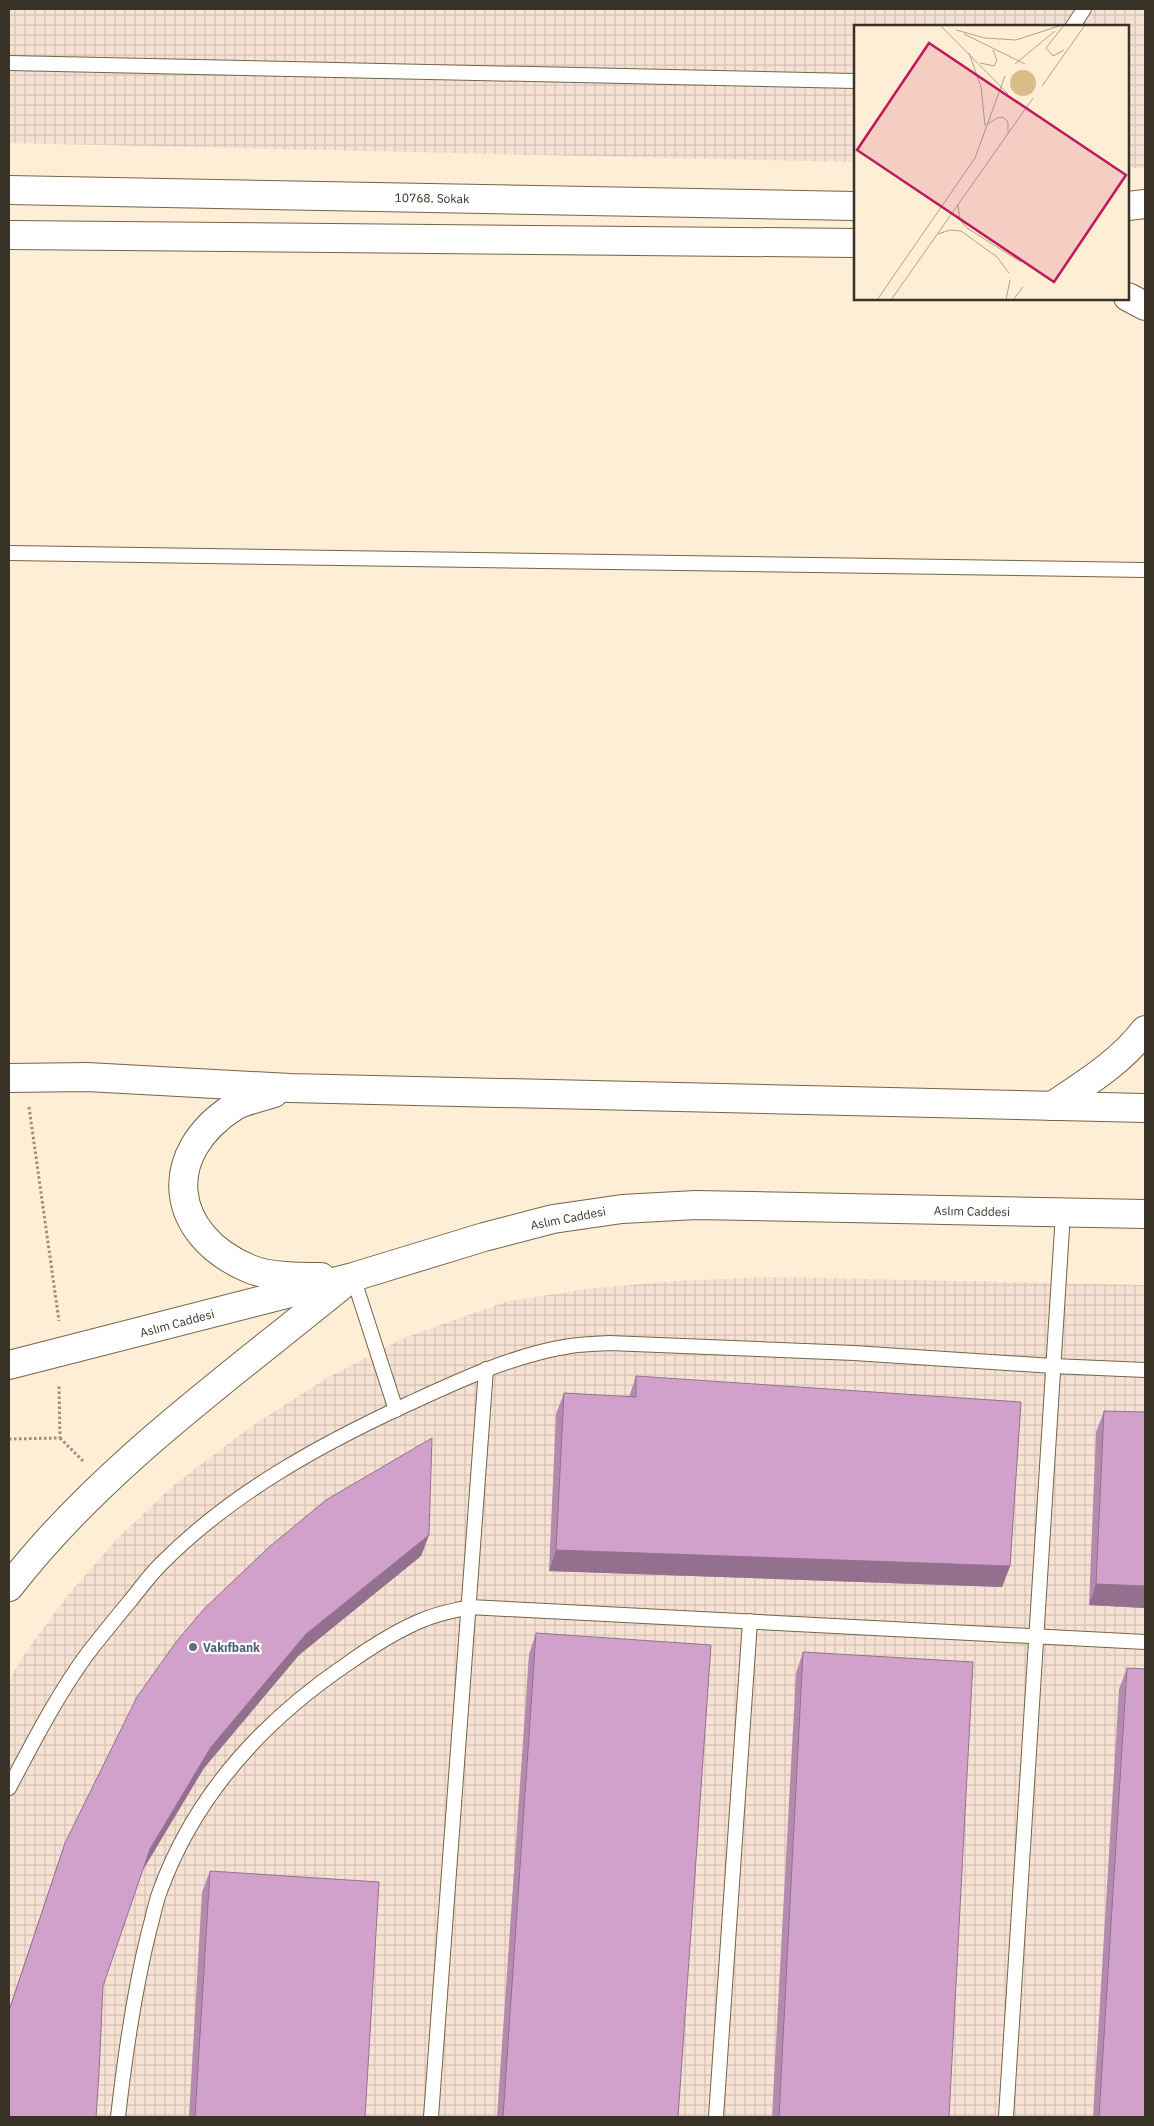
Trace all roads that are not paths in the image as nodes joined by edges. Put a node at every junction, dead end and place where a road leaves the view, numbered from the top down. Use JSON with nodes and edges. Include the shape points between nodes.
{"nodes":[{"id":1,"x":1084,"y":9,"type":"edge"},
{"id":2,"x":1074,"y":25,"type":"edge"},
{"id":3,"x":9,"y":63,"type":"edge"},
{"id":4,"x":854,"y":81,"type":"edge"},
{"id":5,"x":9,"y":190,"type":"edge"},
{"id":6,"x":1145,"y":204,"type":"edge"},
{"id":7,"x":854,"y":206,"type":"edge"},
{"id":8,"x":1129,"y":206,"type":"edge"},
{"id":9,"x":9,"y":235,"type":"edge"},
{"id":10,"x":854,"y":243,"type":"edge"},
{"id":11,"x":1129,"y":298,"type":"edge"},
{"id":12,"x":1145,"y":306,"type":"edge"},
{"id":13,"x":9,"y":553,"type":"edge"},
{"id":14,"x":1145,"y":570,"type":"edge"},
{"id":15,"x":1145,"y":1030,"type":"edge"},
{"id":16,"x":17,"y":1078,"type":"edge"},
{"id":17,"x":290,"y":1088,"type":"junction"},
{"id":18,"x":1052,"y":1106,"type":"junction"},
{"id":19,"x":1145,"y":1108,"type":"edge"},
{"id":20,"x":1063,"y":1213,"type":"junction"},
{"id":21,"x":1145,"y":1214,"type":"edge"},
{"id":22,"x":353,"y":1277,"type":"junction"},
{"id":23,"x":9,"y":1365,"type":"edge"},
{"id":24,"x":1052,"y":1366,"type":"junction"},
{"id":25,"x":486,"y":1370,"type":"junction"},
{"id":26,"x":1145,"y":1370,"type":"edge"},
{"id":27,"x":396,"y":1410,"type":"junction"},
{"id":28,"x":9,"y":1588,"type":"edge"},
{"id":29,"x":468,"y":1607,"type":"junction"},
{"id":30,"x":750,"y":1621,"type":"junction"},
{"id":31,"x":1036,"y":1636,"type":"junction"},
{"id":32,"x":1145,"y":1642,"type":"edge"},
{"id":33,"x":9,"y":1788,"type":"edge"},
{"id":34,"x":118,"y":2117,"type":"edge"},
{"id":35,"x":431,"y":2117,"type":"edge"},
{"id":36,"x":716,"y":2117,"type":"edge"},
{"id":37,"x":1006,"y":2117,"type":"edge"}],
"edges":[{"from":1,"to":2,"type":"lane"},
{"from":3,"to":4,"type":"lane"},
{"from":5,"to":7,"type":"main road","name":"10768. Sokak"},
{"from":6,"to":8,"type":"main road"},
{"from":9,"to":10,"type":"main road"},
{"from":11,"to":12,"type":"main road"},
{"from":13,"to":14,"type":"lane"},
{"from":15,"to":18,"type":"main road","via":[[1104,1070]]},
{"from":16,"to":17,"type":"main road","via":[[87,1077]]},
{"from":17,"to":18,"type":"main road"},
{"from":17,"to":22,"type":"main road","via":[[236,1105],[210,1126],[192,1149],[188,1161],[183,1177],[184,1206],[198,1231],[217,1251],[251,1269],[293,1277]]},
{"from":18,"to":19,"type":"main road"},
{"from":20,"to":21,"type":"main road","name":"Aslım Caddesi"},
{"from":20,"to":22,"type":"main road","name":"Aslım Caddesi","via":[[696,1205],[622,1209],[554,1219],[493,1234]]},
{"from":20,"to":24,"type":"lane"},
{"from":22,"to":23,"type":"main road","name":"Aslım Caddesi"},
{"from":22,"to":27,"type":"lane"},
{"from":22,"to":28,"type":"main road","via":[[105,1482],[29,1561]]},
{"from":24,"to":25,"type":"lane","via":[[854,1353],[609,1343],[570,1346]]},
{"from":24,"to":26,"type":"lane"},
{"from":24,"to":31,"type":"lane"},
{"from":25,"to":27,"type":"lane"},
{"from":25,"to":29,"type":"lane"},
{"from":27,"to":33,"type":"lane","via":[[334,1440],[260,1485],[201,1528],[160,1566],[87,1654]]},
{"from":29,"to":30,"type":"lane"},
{"from":29,"to":34,"type":"lane","via":[[426,1618],[379,1642],[324,1679],[265,1729],[228,1770],[188,1827],[160,1891],[142,1958]]},
{"from":29,"to":35,"type":"lane"},
{"from":30,"to":31,"type":"lane"},
{"from":30,"to":36,"type":"lane"},
{"from":31,"to":32,"type":"lane"},
{"from":31,"to":37,"type":"lane"}]}
